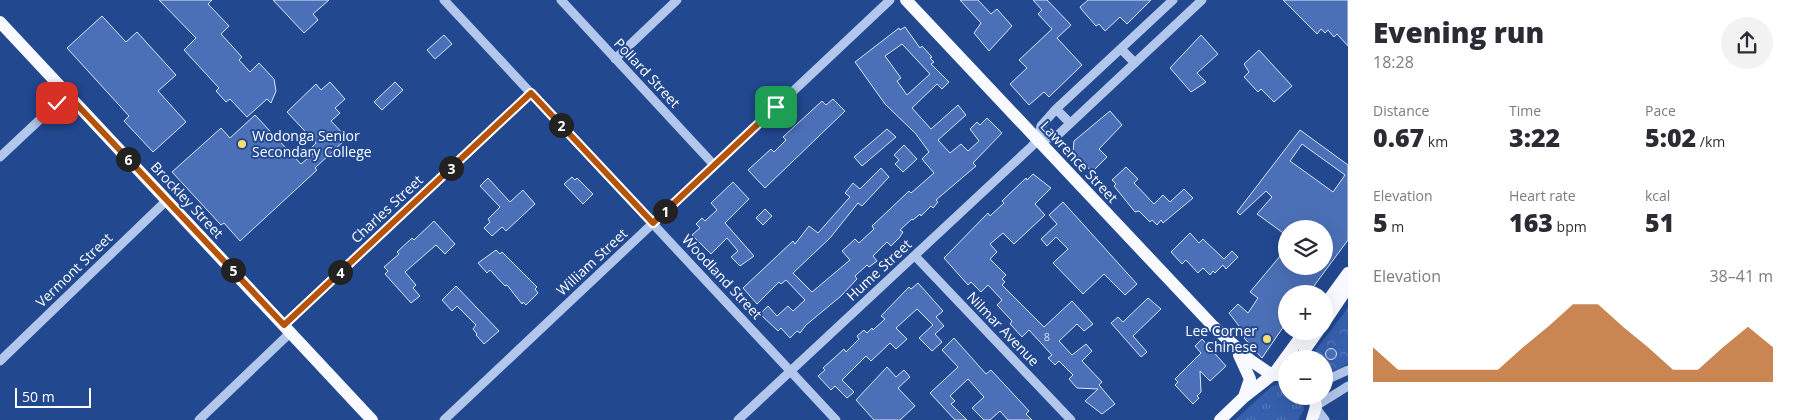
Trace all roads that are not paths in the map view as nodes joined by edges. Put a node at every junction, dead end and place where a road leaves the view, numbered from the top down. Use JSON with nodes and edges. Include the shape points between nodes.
{"nodes":[{"id":1,"x":444,"y":0,"type":"edge"},
{"id":2,"x":561,"y":0,"type":"edge"},
{"id":3,"x":677,"y":0,"type":"edge"},
{"id":4,"x":890,"y":0,"type":"edge"},
{"id":5,"x":906,"y":0,"type":"edge"},
{"id":6,"x":1173,"y":0,"type":"edge"},
{"id":7,"x":1202,"y":0,"type":"edge"},
{"id":8,"x":0,"y":22,"type":"edge"},
{"id":9,"x":1121,"y":49,"type":"junction"},
{"id":10,"x":615,"y":59,"type":"junction"},
{"id":11,"x":1135,"y":63,"type":"junction"},
{"id":12,"x":531,"y":93,"type":"junction"},
{"id":13,"x":67,"y":94,"type":"junction"},
{"id":14,"x":1056,"y":109,"type":"junction"},
{"id":15,"x":1070,"y":123,"type":"junction"},
{"id":16,"x":1038,"y":140,"type":"junction"},
{"id":17,"x":0,"y":157,"type":"edge"},
{"id":18,"x":714,"y":165,"type":"junction"},
{"id":19,"x":167,"y":200,"type":"junction"},
{"id":20,"x":653,"y":223,"type":"junction"},
{"id":21,"x":915,"y":256,"type":"junction"},
{"id":22,"x":1348,"y":273,"type":"edge"},
{"id":23,"x":1348,"y":287,"type":"edge"},
{"id":24,"x":1333,"y":294,"type":"edge"},
{"id":25,"x":1333,"y":310,"type":"edge"},
{"id":26,"x":287,"y":329,"type":"junction"},
{"id":27,"x":1298,"y":340,"type":"edge"},
{"id":28,"x":1231,"y":343,"type":"junction"},
{"id":29,"x":0,"y":360,"type":"edge"},
{"id":30,"x":1348,"y":370,"type":"edge"},
{"id":31,"x":790,"y":371,"type":"junction"},
{"id":32,"x":1272,"y":375,"type":"junction"},
{"id":33,"x":1278,"y":375,"type":"edge"},
{"id":34,"x":1333,"y":377,"type":"edge"},
{"id":35,"x":1348,"y":386,"type":"edge"},
{"id":36,"x":1244,"y":397,"type":"junction"},
{"id":37,"x":1314,"y":408,"type":"edge"},
{"id":38,"x":199,"y":420,"type":"edge"},
{"id":39,"x":372,"y":420,"type":"edge"},
{"id":40,"x":444,"y":420,"type":"edge"},
{"id":41,"x":738,"y":420,"type":"edge"},
{"id":42,"x":836,"y":420,"type":"edge"},
{"id":43,"x":1071,"y":420,"type":"edge"},
{"id":44,"x":1220,"y":420,"type":"edge"},
{"id":45,"x":1325,"y":420,"type":"edge"}],
"edges":[{"from":1,"to":12,"type":"street","name":"Woodland Street"},
{"from":2,"to":10,"type":"street","name":"Pollard Street"},
{"from":3,"to":10,"type":"street"},
{"from":4,"to":18,"type":"street","name":"William Street"},
{"from":5,"to":16,"type":"main road","name":"Lawrence Street"},
{"from":6,"to":9,"type":"street","name":"Hume Street"},
{"from":7,"to":11,"type":"street","name":"Hume Street"},
{"from":8,"to":13,"type":"main road","name":"Brockley Street"},
{"from":9,"to":11,"type":"street"},
{"from":9,"to":14,"type":"street","name":"Hume Street"},
{"from":10,"to":18,"type":"street","name":"Pollard Street"},
{"from":11,"to":15,"type":"street","name":"Hume Street"},
{"from":12,"to":20,"type":"street","name":"Woodland Street"},
{"from":12,"to":26,"type":"street","name":"Charles Street"},
{"from":13,"to":17,"type":"street"},
{"from":13,"to":19,"type":"main road","name":"Brockley Street"},
{"from":14,"to":15,"type":"street"},
{"from":14,"to":16,"type":"street","name":"Hume Street","via":[[1041,126]]},
{"from":15,"to":16,"type":"street","name":"Hume Street","via":[[1054,137]]},
{"from":16,"to":21,"type":"street","name":"Hume Street"},
{"from":16,"to":28,"type":"main road","name":"Lawrence Street"},
{"from":18,"to":20,"type":"street","name":"William Street"},
{"from":19,"to":26,"type":"main road","name":"Brockley Street"},
{"from":19,"to":29,"type":"street","name":"Vermont Street"},
{"from":20,"to":31,"type":"street","name":"Woodland Street"},
{"from":20,"to":40,"type":"street","name":"William Street"},
{"from":21,"to":31,"type":"street","name":"Hume Street"},
{"from":21,"to":43,"type":"street","name":"Nilmar Avenue"},
{"from":22,"to":24,"type":"main road"},
{"from":23,"to":25,"type":"main road"},
{"from":26,"to":38,"type":"street","name":"Charles Street"},
{"from":26,"to":39,"type":"main road","name":"Brockley Street"},
{"from":27,"to":32,"type":"main road"},
{"from":28,"to":32,"type":"main road","name":"Lawrence Street"},
{"from":28,"to":36,"type":"main road","name":"Lawrence Street","via":[[1249,376]]},
{"from":30,"to":34,"type":"street"},
{"from":31,"to":41,"type":"street","name":"Hume Street"},
{"from":31,"to":42,"type":"street","name":"Woodland Street"},
{"from":32,"to":33,"type":"main road"},
{"from":32,"to":36,"type":"main road"},
{"from":35,"to":37,"type":"street"},
{"from":36,"to":44,"type":"main road"},
{"from":37,"to":45,"type":"street"}]}
